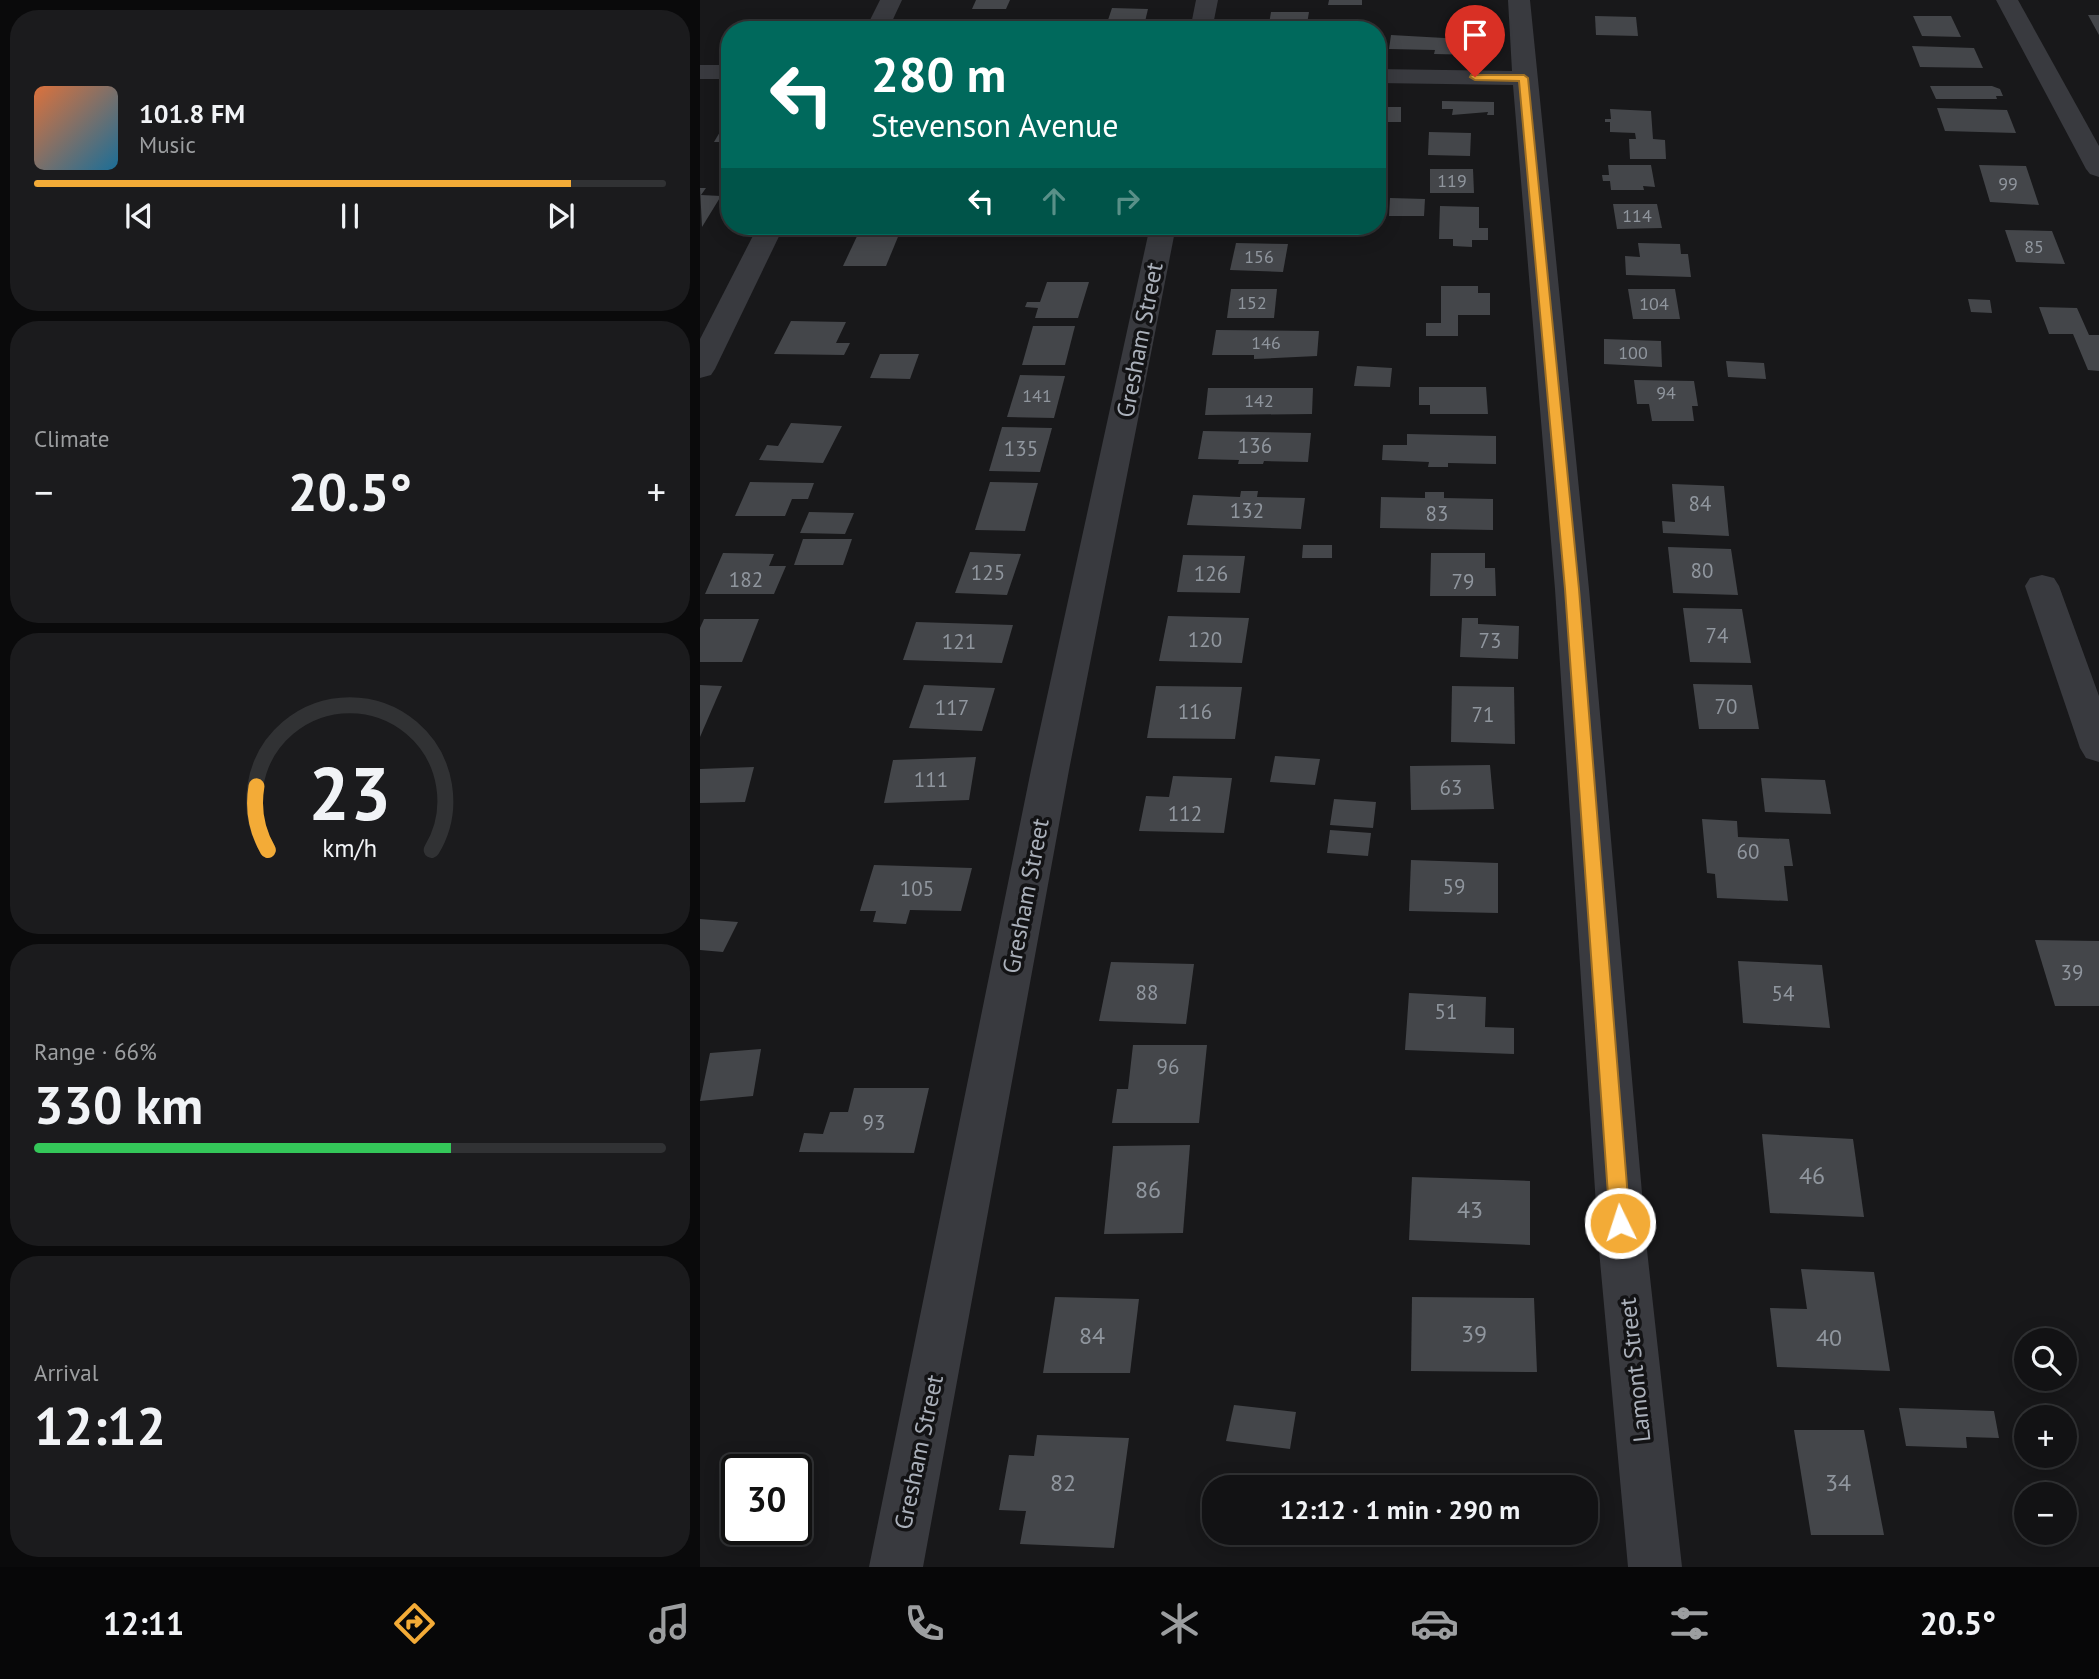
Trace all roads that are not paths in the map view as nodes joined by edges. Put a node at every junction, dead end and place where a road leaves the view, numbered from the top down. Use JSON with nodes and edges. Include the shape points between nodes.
{"nodes":[{"id":1,"x":891,"y":0,"type":"edge"},
{"id":2,"x":1207,"y":0,"type":"edge"},
{"id":3,"x":1519,"y":0,"type":"edge"},
{"id":4,"x":2007,"y":0,"type":"edge"},
{"id":5,"x":880,"y":21,"type":"edge"},
{"id":6,"x":1203,"y":21,"type":"edge"},
{"id":7,"x":700,"y":72,"type":"edge"},
{"id":8,"x":721,"y":72,"type":"edge"},
{"id":9,"x":1386,"y":76,"type":"edge"},
{"id":10,"x":1524,"y":78,"type":"junction"},
{"id":11,"x":2099,"y":169,"type":"edge"},
{"id":12,"x":767,"y":235,"type":"edge"},
{"id":13,"x":1161,"y":235,"type":"edge"},
{"id":14,"x":700,"y":369,"type":"edge"},
{"id":15,"x":2042,"y":586,"type":"dead end"},
{"id":16,"x":2099,"y":748,"type":"edge"},
{"id":17,"x":895,"y":1567,"type":"edge"},
{"id":18,"x":1656,"y":1567,"type":"edge"}],
"edges":[{"from":1,"to":5,"type":"street"},
{"from":2,"to":6,"type":"street"},
{"from":3,"to":10,"type":"street","name":"Lamont Street"},
{"from":4,"to":11,"type":"street"},
{"from":7,"to":8,"type":"street"},
{"from":9,"to":10,"type":"street"},
{"from":10,"to":18,"type":"street","name":"Lamont Street","via":[[1572,589],[1621,1237]]},
{"from":12,"to":14,"type":"street"},
{"from":13,"to":17,"type":"street","name":"Gresham Street","via":[[1050,770]]},
{"from":15,"to":16,"type":"street"}]}
